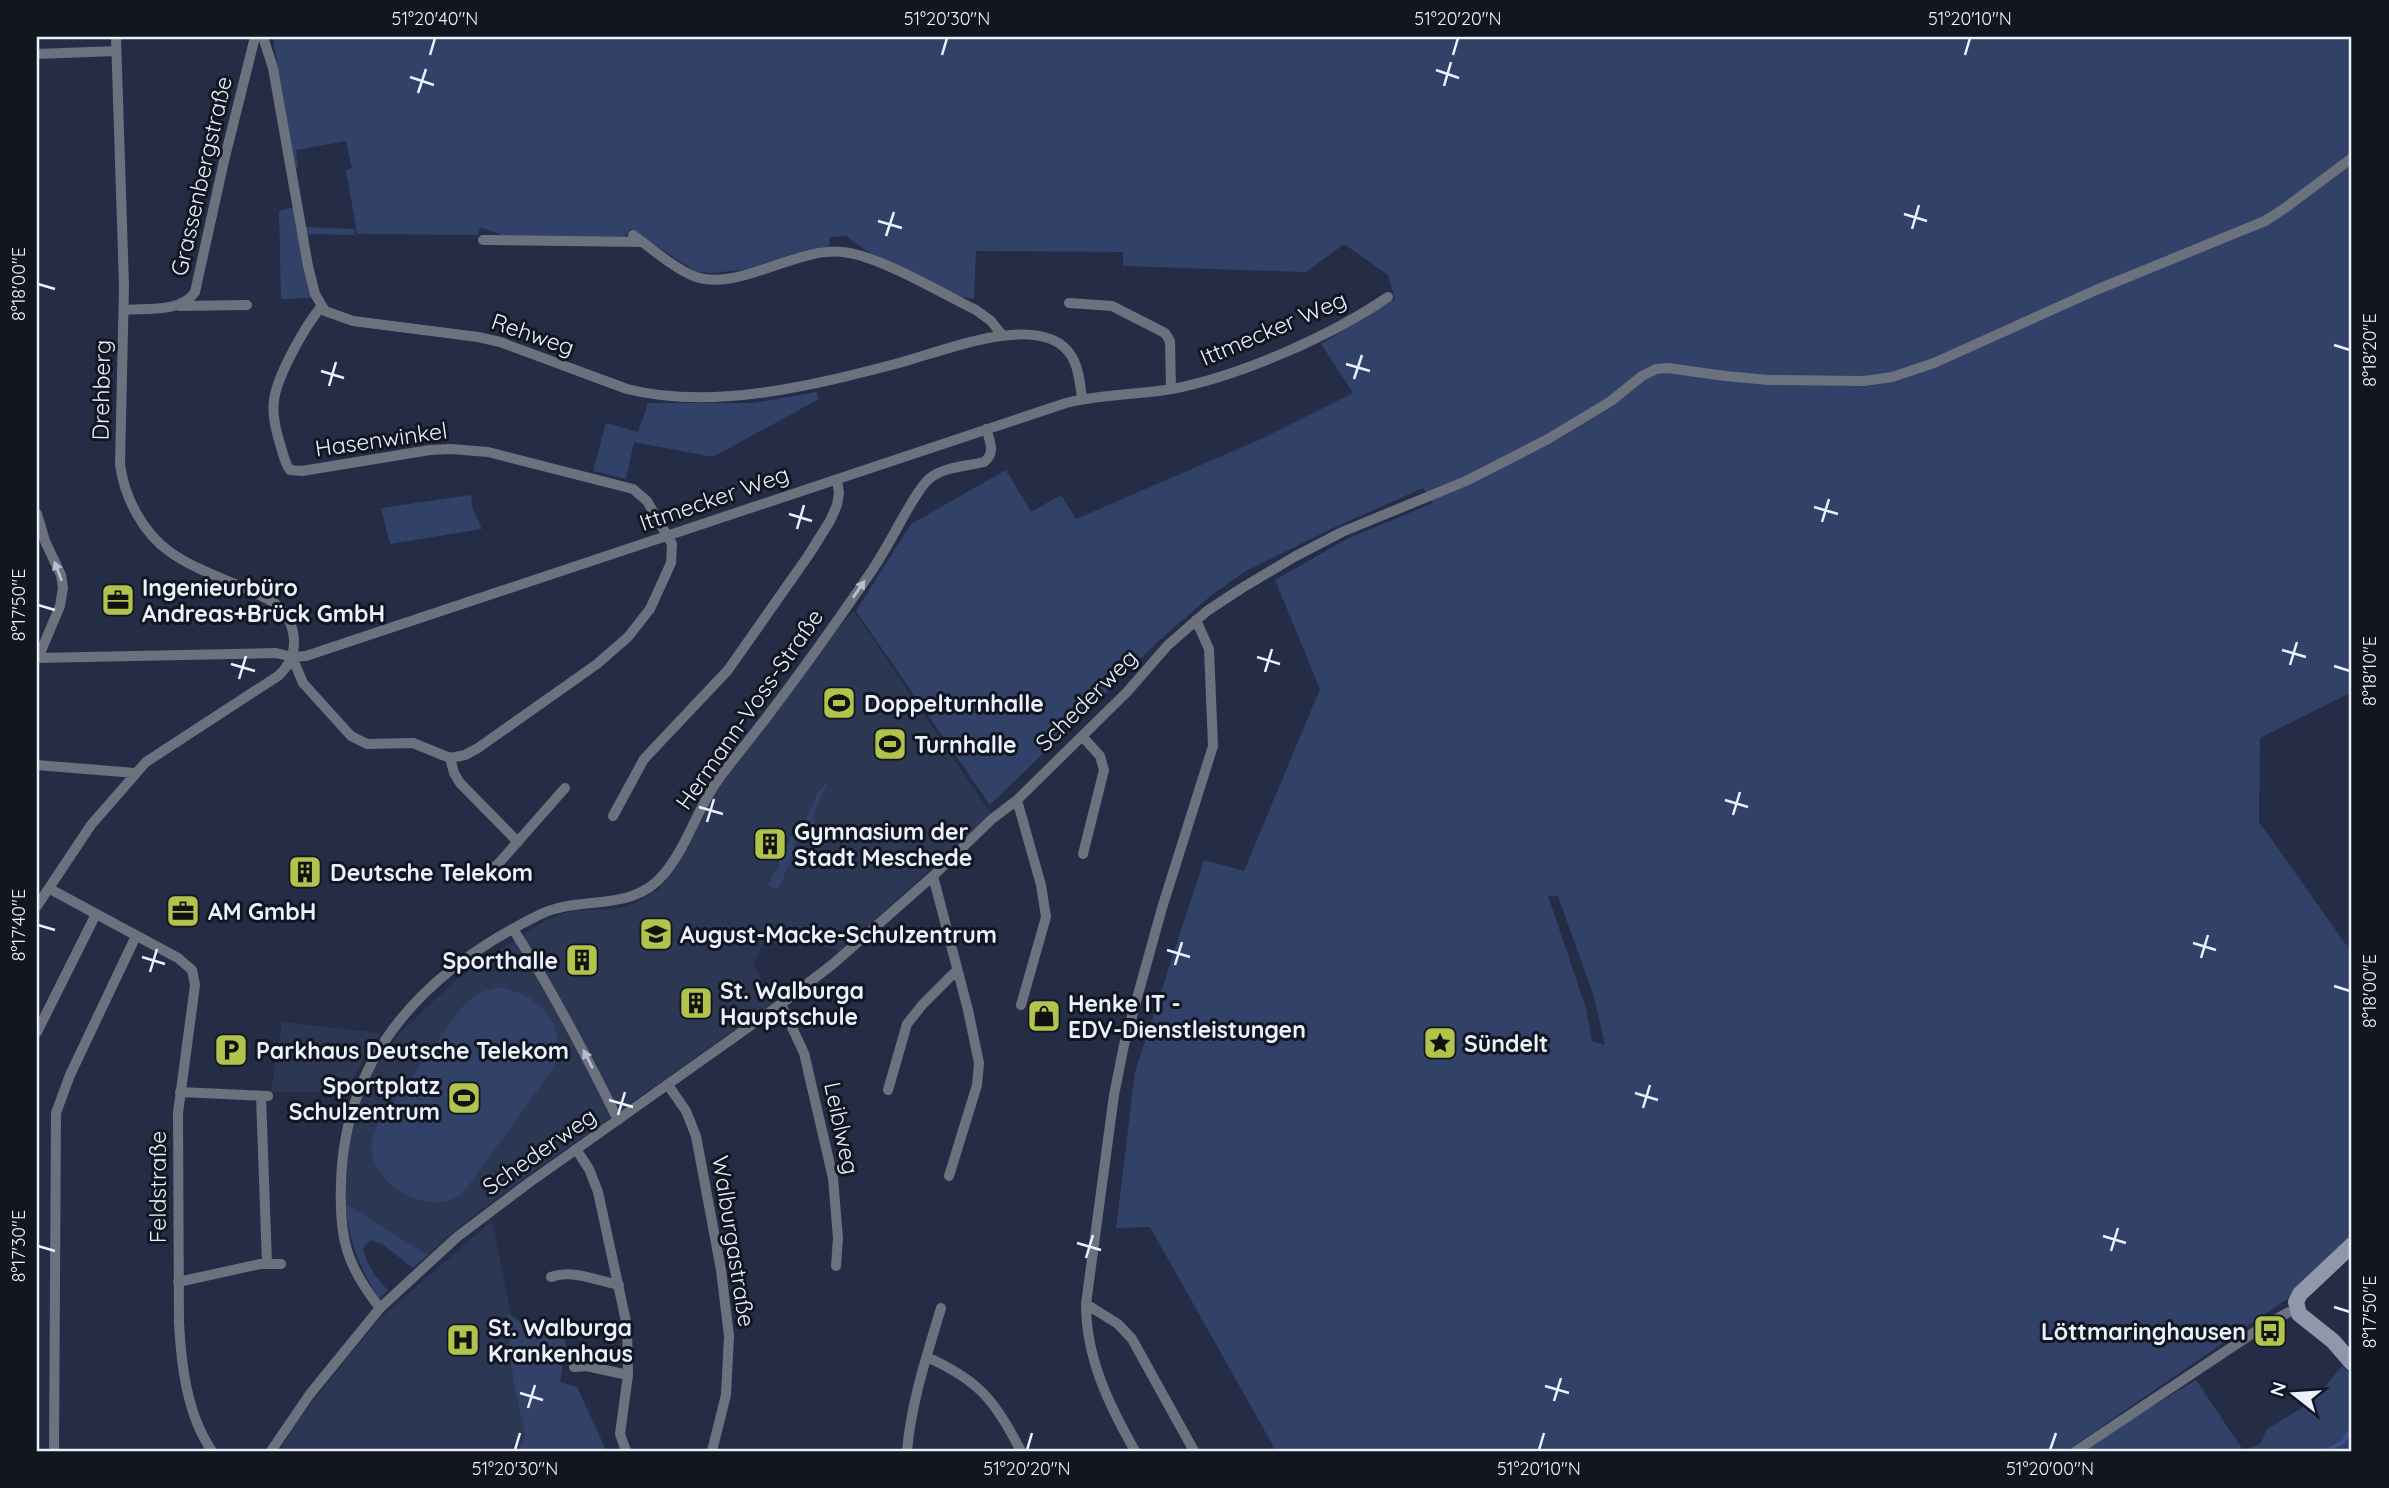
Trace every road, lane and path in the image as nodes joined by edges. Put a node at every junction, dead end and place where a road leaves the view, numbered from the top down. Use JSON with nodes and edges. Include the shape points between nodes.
{"nodes":[{"id":1,"x":116,"y":37,"type":"edge"},
{"id":2,"x":255,"y":37,"type":"edge"},
{"id":3,"x":263,"y":37,"type":"edge"},
{"id":4,"x":116,"y":51,"type":"junction"},
{"id":5,"x":37,"y":54,"type":"edge"},
{"id":6,"x":2352,"y":158,"type":"edge"},
{"id":7,"x":483,"y":240,"type":"dead end"},
{"id":8,"x":1388,"y":297,"type":"dead end"},
{"id":9,"x":1069,"y":303,"type":"dead end"},
{"id":10,"x":247,"y":305,"type":"dead end"},
{"id":11,"x":176,"y":306,"type":"junction"},
{"id":12,"x":321,"y":307,"type":"junction"},
{"id":13,"x":124,"y":310,"type":"junction"},
{"id":14,"x":1003,"y":337,"type":"junction"},
{"id":15,"x":1171,"y":389,"type":"junction"},
{"id":16,"x":1082,"y":399,"type":"junction"},
{"id":17,"x":986,"y":429,"type":"junction"},
{"id":18,"x":837,"y":480,"type":"junction"},
{"id":19,"x":37,"y":514,"type":"edge"},
{"id":20,"x":669,"y":536,"type":"junction"},
{"id":21,"x":1196,"y":620,"type":"junction"},
{"id":22,"x":292,"y":657,"type":"junction"},
{"id":23,"x":37,"y":658,"type":"edge"},
{"id":24,"x":1082,"y":736,"type":"junction"},
{"id":25,"x":450,"y":758,"type":"junction"},
{"id":26,"x":37,"y":765,"type":"edge"},
{"id":27,"x":135,"y":773,"type":"junction"},
{"id":28,"x":565,"y":788,"type":"dead end"},
{"id":29,"x":1017,"y":800,"type":"junction"},
{"id":30,"x":613,"y":816,"type":"dead end"},
{"id":31,"x":517,"y":842,"type":"junction"},
{"id":32,"x":1083,"y":854,"type":"dead end"},
{"id":33,"x":933,"y":876,"type":"junction"},
{"id":34,"x":481,"y":878,"type":"dead end"},
{"id":35,"x":50,"y":889,"type":"junction"},
{"id":36,"x":37,"y":906,"type":"edge"},
{"id":37,"x":96,"y":914,"type":"junction"},
{"id":38,"x":513,"y":929,"type":"junction"},
{"id":39,"x":136,"y":936,"type":"junction"},
{"id":40,"x":956,"y":971,"type":"junction"},
{"id":41,"x":780,"y":1004,"type":"junction"},
{"id":42,"x":1021,"y":1005,"type":"dead end"},
{"id":43,"x":37,"y":1032,"type":"edge"},
{"id":44,"x":668,"y":1085,"type":"junction"},
{"id":45,"x":888,"y":1090,"type":"dead end"},
{"id":46,"x":180,"y":1092,"type":"junction"},
{"id":47,"x":618,"y":1120,"type":"junction"},
{"id":48,"x":576,"y":1149,"type":"junction"},
{"id":49,"x":949,"y":1176,"type":"dead end"},
{"id":50,"x":2352,"y":1245,"type":"edge"},
{"id":51,"x":267,"y":1264,"type":"junction"},
{"id":52,"x":281,"y":1264,"type":"dead end"},
{"id":53,"x":836,"y":1266,"type":"dead end"},
{"id":54,"x":551,"y":1277,"type":"dead end"},
{"id":55,"x":178,"y":1282,"type":"junction"},
{"id":56,"x":619,"y":1285,"type":"junction"},
{"id":57,"x":1086,"y":1304,"type":"junction"},
{"id":58,"x":380,"y":1308,"type":"junction"},
{"id":59,"x":941,"y":1308,"type":"dead end"},
{"id":60,"x":2297,"y":1310,"type":"junction"},
{"id":61,"x":926,"y":1357,"type":"junction"},
{"id":62,"x":2352,"y":1363,"type":"edge"},
{"id":63,"x":574,"y":1367,"type":"dead end"},
{"id":64,"x":628,"y":1375,"type":"junction"},
{"id":65,"x":54,"y":1451,"type":"edge"},
{"id":66,"x":212,"y":1451,"type":"edge"},
{"id":67,"x":271,"y":1451,"type":"edge"},
{"id":68,"x":626,"y":1451,"type":"edge"},
{"id":69,"x":712,"y":1451,"type":"edge"},
{"id":70,"x":908,"y":1451,"type":"edge"},
{"id":71,"x":1021,"y":1451,"type":"edge"},
{"id":72,"x":1135,"y":1451,"type":"edge"},
{"id":73,"x":1194,"y":1451,"type":"edge"},
{"id":74,"x":2076,"y":1451,"type":"edge"}],
"edges":[{"from":1,"to":4,"type":"street","name":"Drehberg"},
{"from":2,"to":11,"type":"street","name":"Grassenbergstraße","via":[[197,287],[187,301]]},
{"from":3,"to":12,"type":"street","via":[[273,68],[307,266]]},
{"from":4,"to":5,"type":"street"},
{"from":4,"to":13,"type":"street","name":"Drehberg"},
{"from":6,"to":21,"type":"street","name":"Schederweg","via":[[2265,220],[1903,374],[1864,381],[1824,381],[1746,379],[1668,368],[1650,372],[1548,439],[1466,481],[1342,532],[1242,588]]},
{"from":7,"to":14,"type":"street","via":[[638,239],[690,275],[711,279],[744,275],[827,251],[860,255],[976,310]]},
{"from":8,"to":15,"type":"street","name":"Ittmecker Weg","via":[[1254,365]]},
{"from":9,"to":15,"type":"street","via":[[1106,305],[1165,333],[1170,341]]},
{"from":10,"to":11,"type":"street"},
{"from":11,"to":13,"type":"street","name":"Grassenbergstraße"},
{"from":12,"to":14,"type":"street","name":"Rehweg","via":[[354,321],[500,342],[627,389],[681,396],[788,389]]},
{"from":12,"to":20,"type":"street","name":"Hasenwinkel","via":[[279,380],[274,398],[276,429],[290,470],[429,450],[485,452],[633,489],[647,501]]},
{"from":13,"to":22,"type":"street","name":"Drehberg","via":[[120,464],[128,496],[141,520],[168,550],[278,606],[293,627]]},
{"from":14,"to":16,"type":"street","name":"Rehweg","via":[[1036,335],[1066,348],[1079,370]]},
{"from":15,"to":16,"type":"street","name":"Ittmecker Weg"},
{"from":16,"to":17,"type":"street","name":"Ittmecker Weg"},
{"from":17,"to":18,"type":"street","name":"Ittmecker Weg"},
{"from":38,"to":17,"type":"street","name":"Hermann-Voss-Straße","one_way":true,"via":[[558,907],[620,901],[653,886],[672,864],[723,773],[872,572],[923,485],[937,474],[990,457]]},
{"from":18,"to":20,"type":"street","name":"Ittmecker Weg"},
{"from":18,"to":30,"type":"street","via":[[839,493],[830,521],[808,556],[727,670],[644,759]]},
{"from":23,"to":19,"type":"street","one_way":true,"via":[[63,589]]},
{"from":20,"to":22,"type":"street","name":"Ittmecker Weg"},
{"from":20,"to":25,"type":"street","via":[[672,558],[663,582],[628,637],[495,737],[465,755]]},
{"from":21,"to":24,"type":"street","name":"Schederweg"},
{"from":21,"to":57,"type":"street","via":[[1209,649],[1213,746],[1161,908],[1124,1045]]},
{"from":22,"to":23,"type":"street","name":"Ittmecker Weg","via":[[276,653]]},
{"from":22,"to":25,"type":"street","via":[[303,682],[351,736],[367,744],[413,743]]},
{"from":22,"to":27,"type":"street","via":[[278,676],[160,751]]},
{"from":24,"to":29,"type":"street","name":"Schederweg"},
{"from":24,"to":32,"type":"street","via":[[1102,760],[1104,770]]},
{"from":25,"to":31,"type":"street","via":[[460,783]]},
{"from":26,"to":27,"type":"street"},
{"from":27,"to":35,"type":"street","via":[[91,825]]},
{"from":28,"to":31,"type":"street"},
{"from":29,"to":33,"type":"street","name":"Schederweg"},
{"from":29,"to":42,"type":"street","via":[[1045,906],[1033,978]]},
{"from":31,"to":34,"type":"street"},
{"from":33,"to":40,"type":"street"},
{"from":33,"to":41,"type":"street","name":"Schederweg"},
{"from":35,"to":36,"type":"street"},
{"from":35,"to":37,"type":"street","name":"Feldstraße"},
{"from":37,"to":39,"type":"street","name":"Feldstraße"},
{"from":37,"to":43,"type":"street"},
{"from":47,"to":38,"type":"street","one_way":true,"via":[[569,1021]]},
{"from":38,"to":58,"type":"street","name":"Hermann-Voss-Straße","via":[[453,969],[413,1005],[377,1053],[355,1099],[343,1150],[343,1226],[354,1272]]},
{"from":39,"to":46,"type":"street","name":"Feldstraße","via":[[182,960],[194,975]]},
{"from":39,"to":65,"type":"street","via":[[56,1113]]},
{"from":40,"to":45,"type":"street","via":[[907,1024]]},
{"from":40,"to":49,"type":"street","via":[[979,1069]]},
{"from":41,"to":44,"type":"street","name":"Schederweg"},
{"from":41,"to":53,"type":"street","name":"Leiblweg","via":[[804,1053],[833,1178]]},
{"from":44,"to":47,"type":"street","name":"Schederweg"},
{"from":44,"to":69,"type":"street","name":"Walburgastraße","via":[[696,1136],[727,1310],[726,1395]]},
{"from":46,"to":51,"type":"street","via":[[264,1096]]},
{"from":46,"to":55,"type":"street","name":"Feldstraße"},
{"from":47,"to":48,"type":"street","name":"Schederweg"},
{"from":48,"to":56,"type":"street","via":[[598,1192]]},
{"from":48,"to":58,"type":"street","name":"Schederweg","via":[[457,1237]]},
{"from":50,"to":60,"type":"street","via":[[2300,1294]]},
{"from":51,"to":52,"type":"street"},
{"from":51,"to":55,"type":"street"},
{"from":54,"to":56,"type":"street","via":[[573,1274]]},
{"from":55,"to":66,"type":"street","name":"Feldstraße","via":[[184,1373],[195,1415]]},
{"from":56,"to":64,"type":"street","via":[[629,1337]]},
{"from":57,"to":72,"type":"street","via":[[1098,1375]]},
{"from":57,"to":73,"type":"street","via":[[1132,1339]]},
{"from":58,"to":67,"type":"street","name":"Schederweg","via":[[310,1394]]},
{"from":59,"to":61,"type":"street"},
{"from":60,"to":62,"type":"street"},
{"from":60,"to":74,"type":"street","via":[[2265,1325]]},
{"from":61,"to":70,"type":"street"},
{"from":61,"to":71,"type":"street","via":[[983,1392]]},
{"from":63,"to":64,"type":"street"},
{"from":64,"to":68,"type":"street","via":[[620,1434]]}]}
